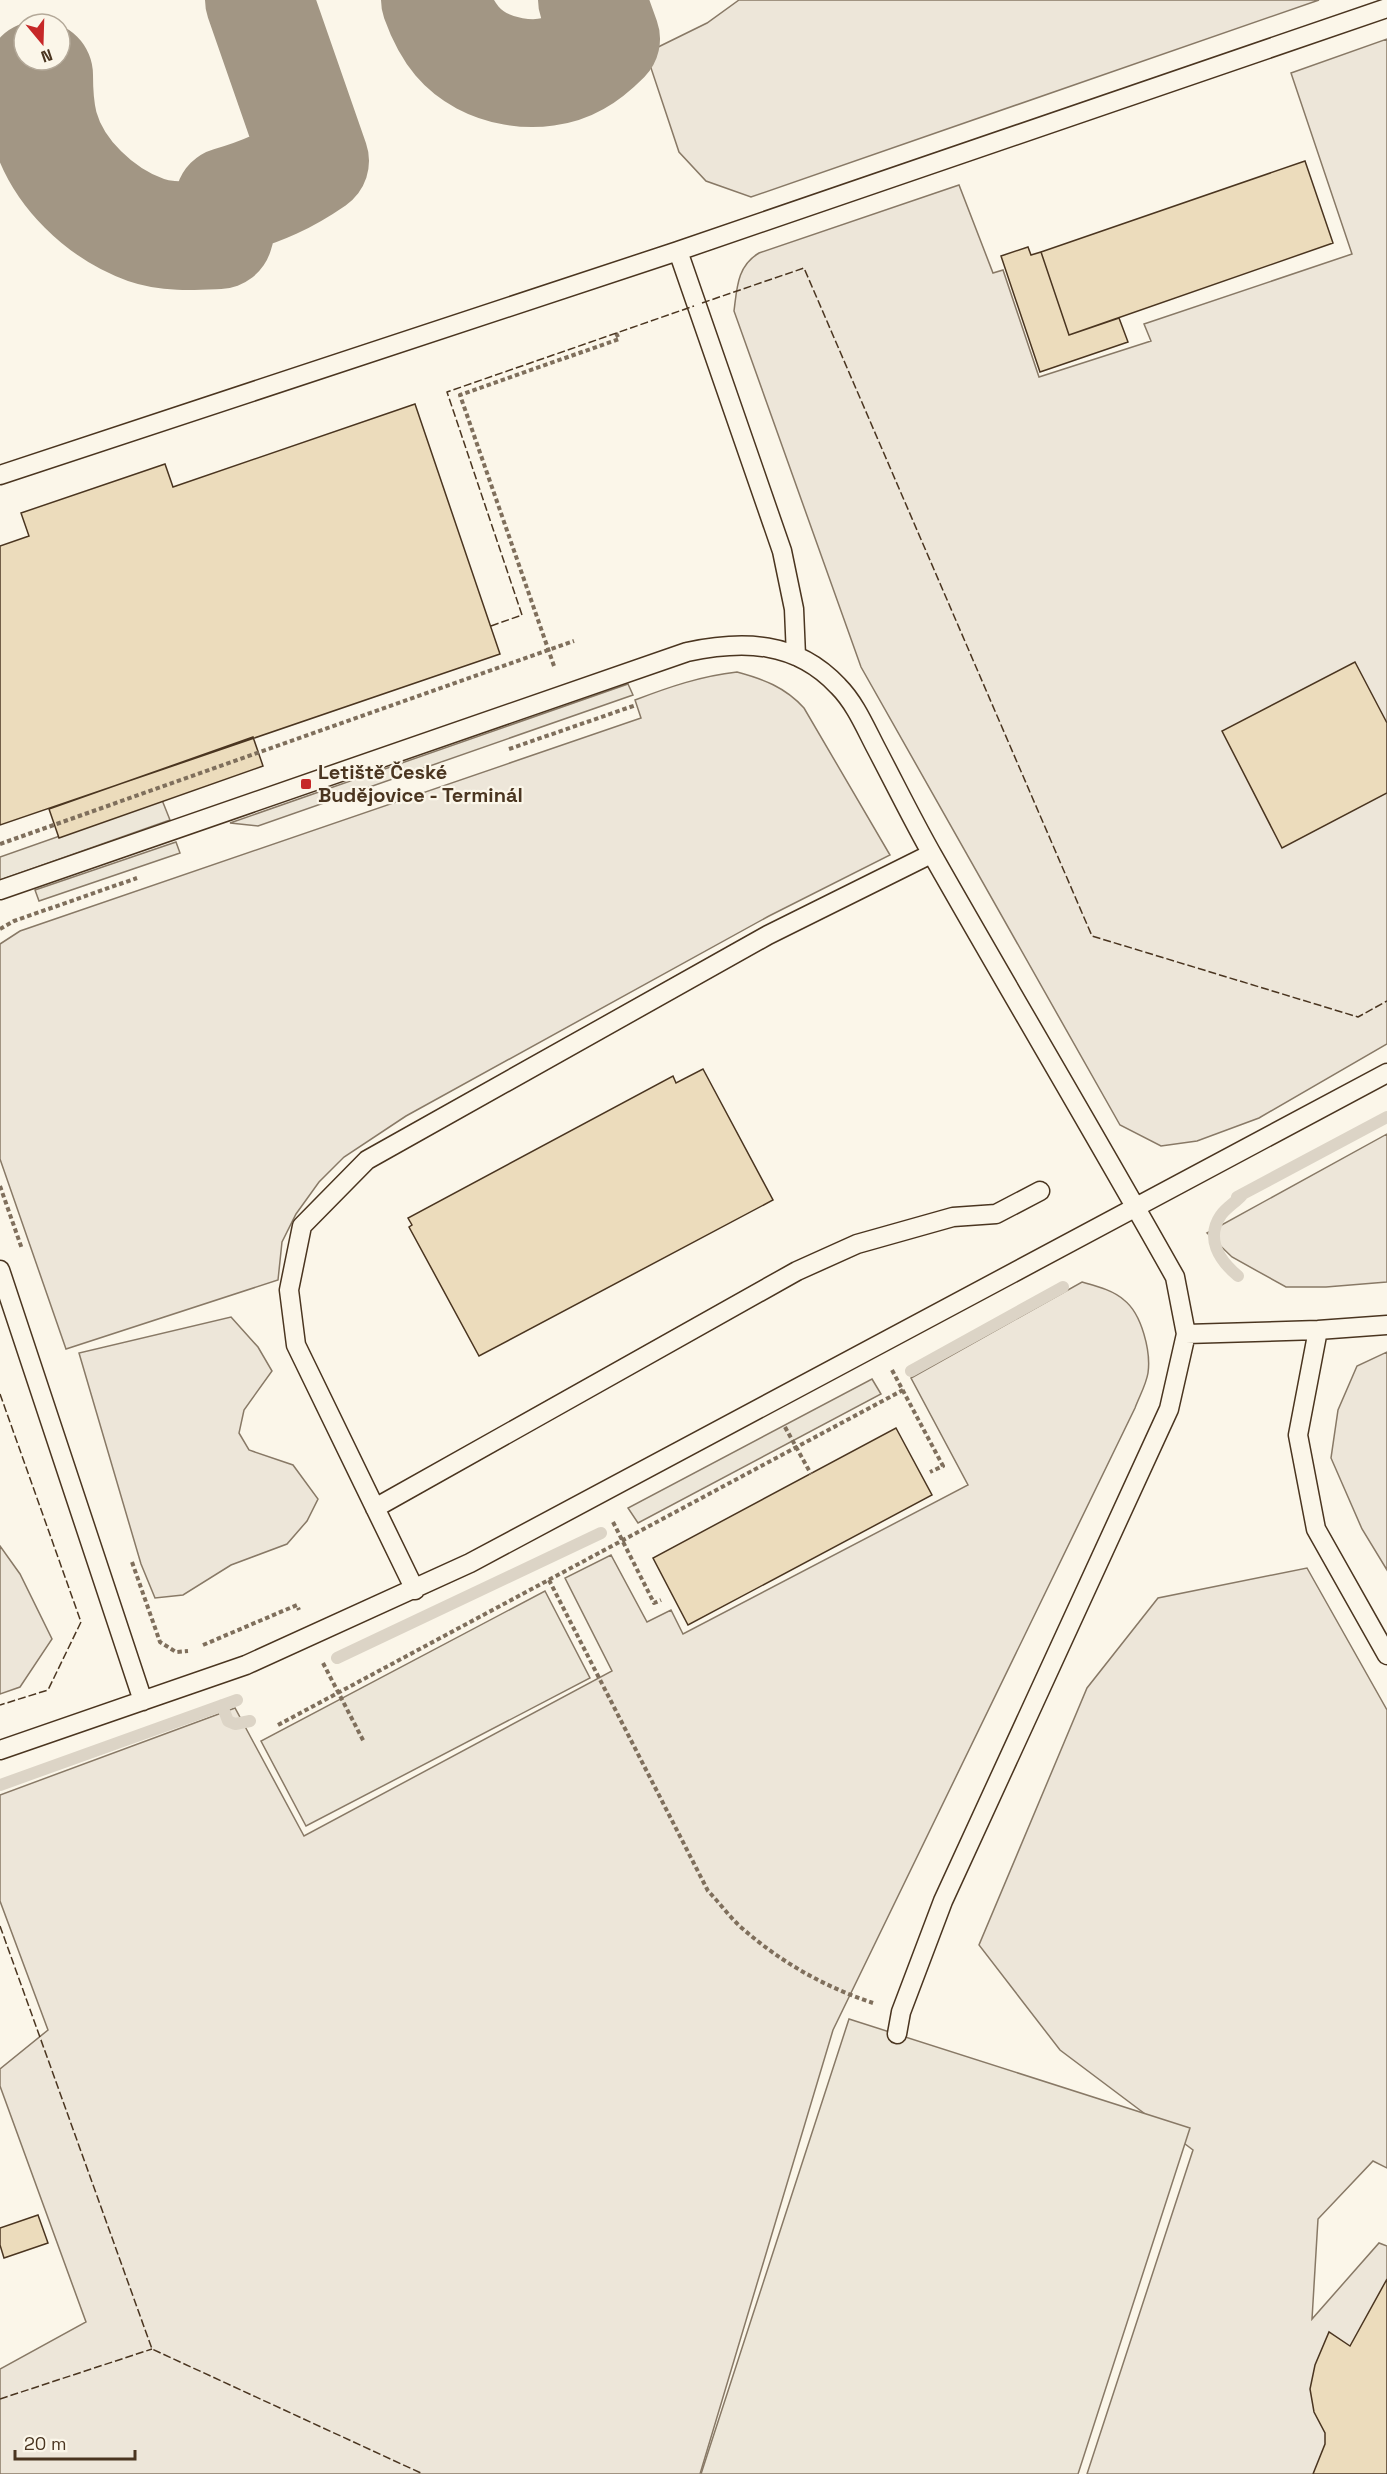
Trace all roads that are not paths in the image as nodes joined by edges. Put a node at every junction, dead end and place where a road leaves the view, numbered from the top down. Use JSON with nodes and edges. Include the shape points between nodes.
{"nodes":[{"id":1,"x":1387,"y":8,"type":"edge"},
{"id":2,"x":678,"y":251,"type":"junction"},
{"id":3,"x":0,"y":475,"type":"edge"},
{"id":4,"x":796,"y":656,"type":"junction"},
{"id":5,"x":931,"y":854,"type":"junction"},
{"id":6,"x":0,"y":890,"type":"edge"},
{"id":7,"x":1387,"y":1073,"type":"edge"},
{"id":8,"x":1040,"y":1191,"type":"dead end"},
{"id":9,"x":1136,"y":1207,"type":"junction"},
{"id":10,"x":0,"y":1270,"type":"edge"},
{"id":11,"x":1387,"y":1325,"type":"edge"},
{"id":12,"x":1318,"y":1330,"type":"junction"},
{"id":13,"x":1186,"y":1334,"type":"junction"},
{"id":14,"x":375,"y":1508,"type":"junction"},
{"id":15,"x":415,"y":1590,"type":"junction"},
{"id":16,"x":1387,"y":1655,"type":"edge"},
{"id":17,"x":144,"y":1701,"type":"junction"},
{"id":18,"x":0,"y":1750,"type":"edge"},
{"id":19,"x":897,"y":2034,"type":"dead end"}],
"edges":[{"from":1,"to":2,"type":"lane"},
{"from":2,"to":3,"type":"lane"},
{"from":2,"to":4,"type":"lane","via":[[782,551],[794,609]]},
{"from":4,"to":5,"type":"lane","via":[[839,686],[859,715]]},
{"from":4,"to":6,"type":"lane","via":[[745,644],[687,652]]},
{"from":5,"to":9,"type":"lane"},
{"from":5,"to":14,"type":"lane","via":[[768,935],[367,1160],[302,1226],[289,1290],[296,1345]]},
{"from":7,"to":9,"type":"lane"},
{"from":8,"to":14,"type":"lane","via":[[996,1214],[953,1217],[857,1244],[796,1271]]},
{"from":9,"to":13,"type":"lane","via":[[1175,1276]]},
{"from":9,"to":15,"type":"lane"},
{"from":10,"to":17,"type":"lane"},
{"from":11,"to":12,"type":"lane"},
{"from":12,"to":13,"type":"lane"},
{"from":12,"to":16,"type":"lane","via":[[1298,1435],[1316,1529]]},
{"from":13,"to":19,"type":"lane","via":[[1169,1409],[943,1901],[901,2012]]},
{"from":14,"to":15,"type":"lane"},
{"from":15,"to":17,"type":"lane","via":[[246,1665]]},
{"from":17,"to":18,"type":"lane"}]}
